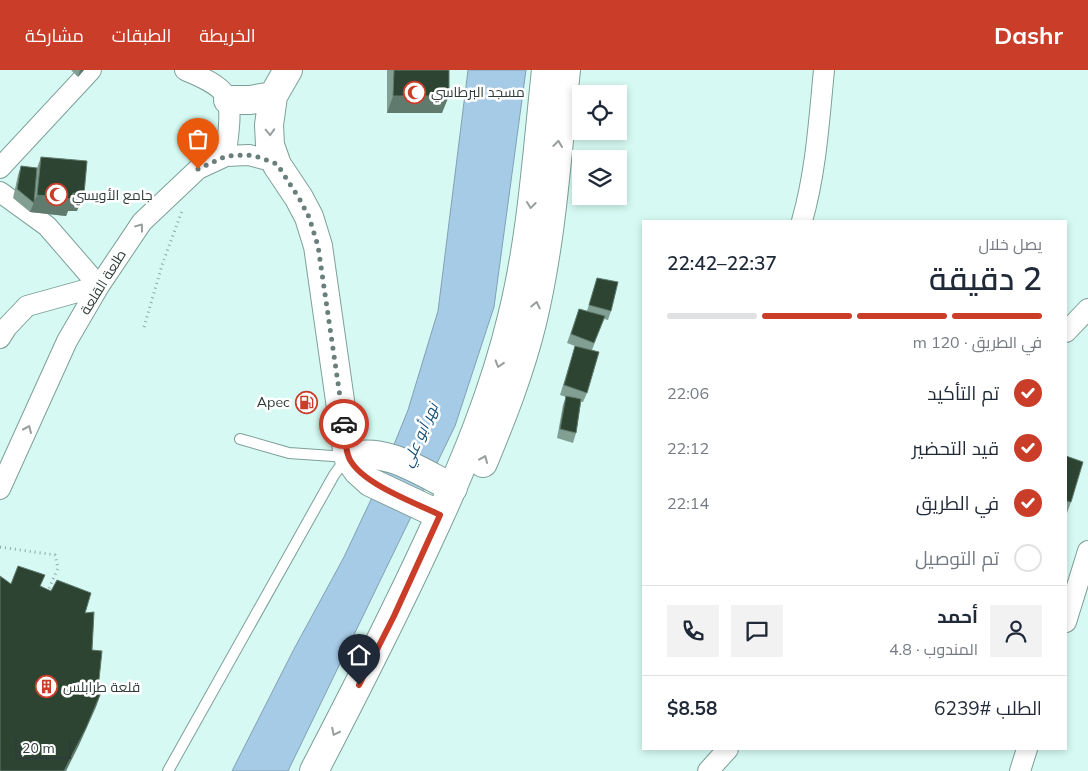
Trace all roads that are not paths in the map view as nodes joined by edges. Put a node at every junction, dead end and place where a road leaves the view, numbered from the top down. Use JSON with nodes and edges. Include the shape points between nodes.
{"nodes":[{"id":1,"x":91,"y":70,"type":"edge"},
{"id":2,"x":185,"y":70,"type":"edge"},
{"id":3,"x":288,"y":70,"type":"edge"},
{"id":4,"x":546,"y":70,"type":"edge"},
{"id":5,"x":566,"y":70,"type":"edge"},
{"id":6,"x":824,"y":70,"type":"edge"},
{"id":7,"x":273,"y":96,"type":"junction"},
{"id":8,"x":228,"y":100,"type":"junction"},
{"id":9,"x":226,"y":156,"type":"junction"},
{"id":10,"x":277,"y":164,"type":"junction"},
{"id":11,"x":0,"y":168,"type":"edge"},
{"id":12,"x":0,"y":192,"type":"edge"},
{"id":13,"x":802,"y":220,"type":"edge"},
{"id":14,"x":99,"y":286,"type":"junction"},
{"id":15,"x":1088,"y":309,"type":"edge"},
{"id":16,"x":1067,"y":331,"type":"edge"},
{"id":17,"x":0,"y":338,"type":"edge"},
{"id":18,"x":240,"y":439,"type":"dead end"},
{"id":19,"x":8,"y":452,"type":"edge"},
{"id":20,"x":348,"y":456,"type":"junction"},
{"id":21,"x":445,"y":484,"type":"junction"},
{"id":22,"x":0,"y":489,"type":"edge"},
{"id":23,"x":432,"y":511,"type":"junction"},
{"id":24,"x":1088,"y":551,"type":"edge"},
{"id":25,"x":1067,"y":619,"type":"edge"},
{"id":26,"x":727,"y":750,"type":"edge"},
{"id":27,"x":1027,"y":750,"type":"edge"},
{"id":28,"x":1025,"y":770,"type":"edge"},
{"id":29,"x":168,"y":771,"type":"edge"},
{"id":30,"x":314,"y":771,"type":"edge"},
{"id":31,"x":335,"y":771,"type":"edge"},
{"id":32,"x":708,"y":771,"type":"edge"}],
"edges":[{"from":1,"to":11,"type":"street"},
{"from":2,"to":8,"type":"street","via":[[220,90]]},
{"from":3,"to":7,"type":"main road"},
{"from":4,"to":21,"type":"main road","one_way":true,"via":[[526,246],[512,318],[486,405]]},
{"from":31,"to":5,"type":"main road","one_way":true,"via":[[467,499],[520,367],[546,249]]},
{"from":6,"to":13,"type":"street","via":[[818,137]]},
{"from":7,"to":8,"type":"main road"},
{"from":7,"to":10,"type":"main road","one_way":true,"via":[[270,145]]},
{"from":8,"to":9,"type":"street"},
{"from":9,"to":10,"type":"street","name":"طلعة القلعة","via":[[248,155]]},
{"from":14,"to":9,"type":"street","name":"طلعة القلعة","one_way":true,"via":[[142,222],[198,169]]},
{"from":10,"to":20,"type":"main road","via":[[309,217],[318,246]]},
{"from":12,"to":14,"type":"street","via":[[47,226]]},
{"from":14,"to":17,"type":"street","via":[[27,306]]},
{"from":19,"to":14,"type":"street","name":"طلعة القلعة","one_way":true},
{"from":15,"to":16,"type":"street"},
{"from":18,"to":20,"type":"lane","via":[[289,452]]},
{"from":19,"to":22,"type":"street","name":"طلعة القلعة"},
{"from":20,"to":21,"type":"main road","via":[[391,458]]},
{"from":20,"to":23,"type":"main road","via":[[370,482]]},
{"from":20,"to":29,"type":"lane","via":[[334,475]]},
{"from":21,"to":23,"type":"main road"},
{"from":23,"to":30,"type":"main road","one_way":true,"via":[[394,616]]},
{"from":24,"to":25,"type":"street"},
{"from":26,"to":32,"type":"street"},
{"from":27,"to":28,"type":"street"}]}
